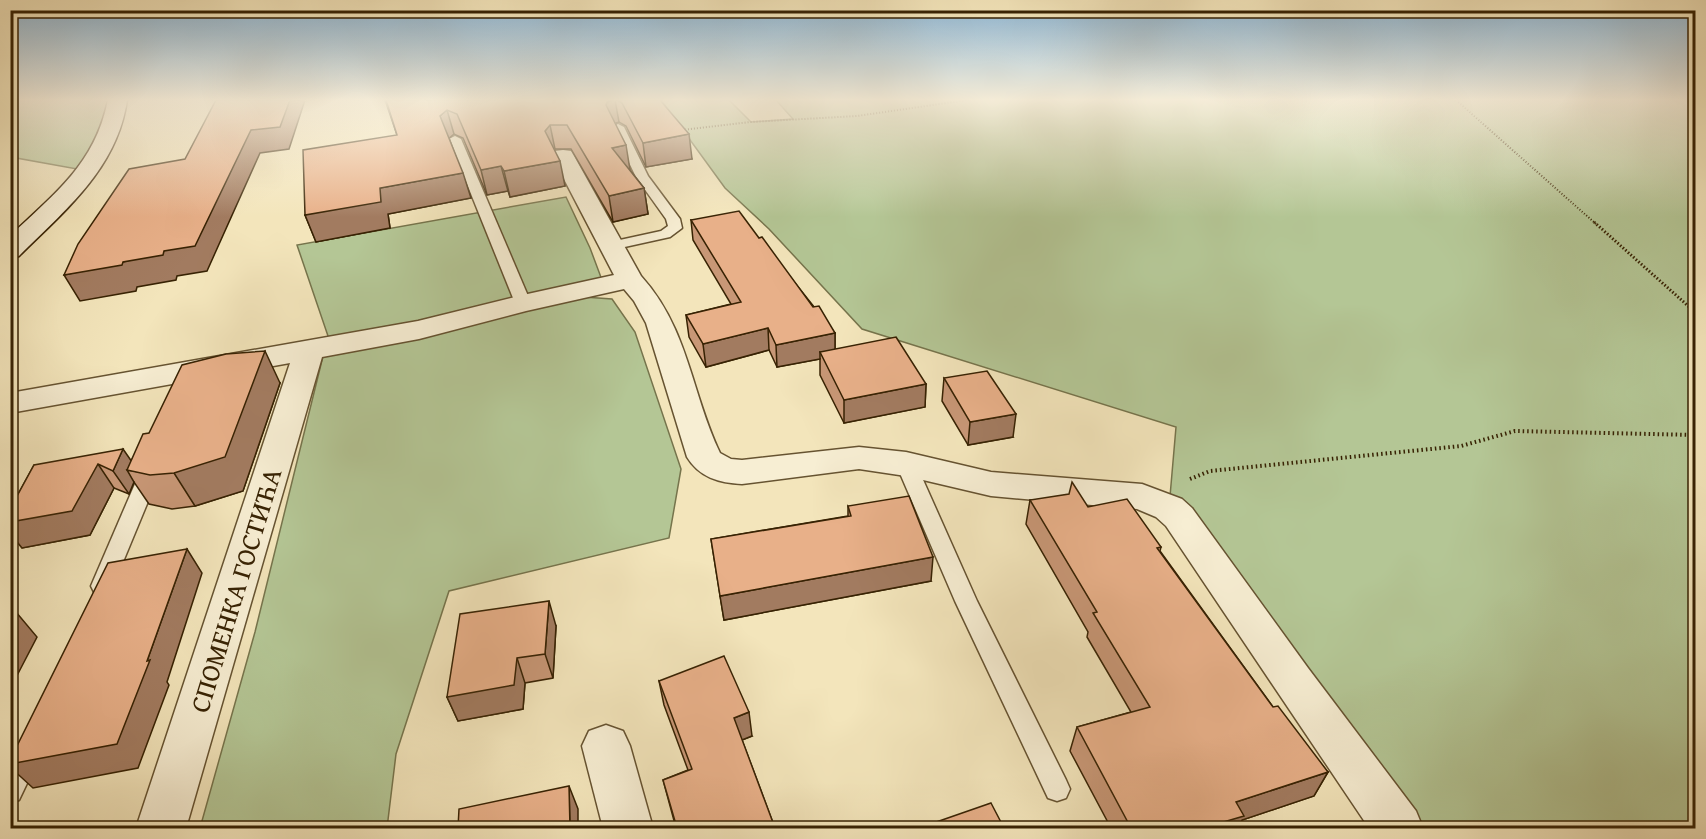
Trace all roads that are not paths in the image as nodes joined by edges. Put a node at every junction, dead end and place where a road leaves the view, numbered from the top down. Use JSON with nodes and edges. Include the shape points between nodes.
{"nodes":[{"id":1,"x":108,"y":139,"type":"edge"},
{"id":2,"x":455,"y":139,"type":"edge"},
{"id":3,"x":623,"y":139,"type":"edge"},
{"id":4,"x":563,"y":156,"type":"dead end"},
{"id":5,"x":611,"y":246,"type":"junction"},
{"id":6,"x":10,"y":251,"type":"edge"},
{"id":7,"x":630,"y":280,"type":"junction"},
{"id":8,"x":523,"y":303,"type":"junction"},
{"id":9,"x":309,"y":351,"type":"junction"},
{"id":10,"x":10,"y":403,"type":"edge"},
{"id":11,"x":161,"y":449,"type":"edge"},
{"id":12,"x":906,"y":464,"type":"junction"},
{"id":13,"x":95,"y":602,"type":"edge"},
{"id":14,"x":39,"y":731,"type":"edge"},
{"id":15,"x":606,"y":746,"type":"dead end"},
{"id":16,"x":1057,"y":789,"type":"dead end"},
{"id":17,"x":10,"y":791,"type":"edge"},
{"id":18,"x":161,"y":828,"type":"edge"},
{"id":19,"x":628,"y":828,"type":"edge"},
{"id":20,"x":1398,"y":828,"type":"edge"}],
"edges":[{"from":1,"to":6,"type":"street","via":[[88,171]]},
{"from":2,"to":8,"type":"lane"},
{"from":3,"to":5,"type":"lane","via":[[675,228],[665,234]]},
{"from":4,"to":5,"type":"street"},
{"from":5,"to":7,"type":"street"},
{"from":7,"to":8,"type":"street"},
{"from":7,"to":12,"type":"street","via":[[660,323],[704,457],[716,468],[758,471],[850,458]]},
{"from":8,"to":9,"type":"street","via":[[441,325]]},
{"from":9,"to":10,"type":"street","via":[[189,383]]},
{"from":9,"to":18,"type":"street","name":"СПОМЕНКА ГОСТИЋА"},
{"from":11,"to":13,"type":"lane"},
{"from":12,"to":16,"type":"lane","via":[[966,601]]},
{"from":12,"to":20,"type":"street","via":[[991,484],[1142,497],[1169,507]]},
{"from":14,"to":17,"type":"lane"},
{"from":15,"to":19,"type":"street"}]}
